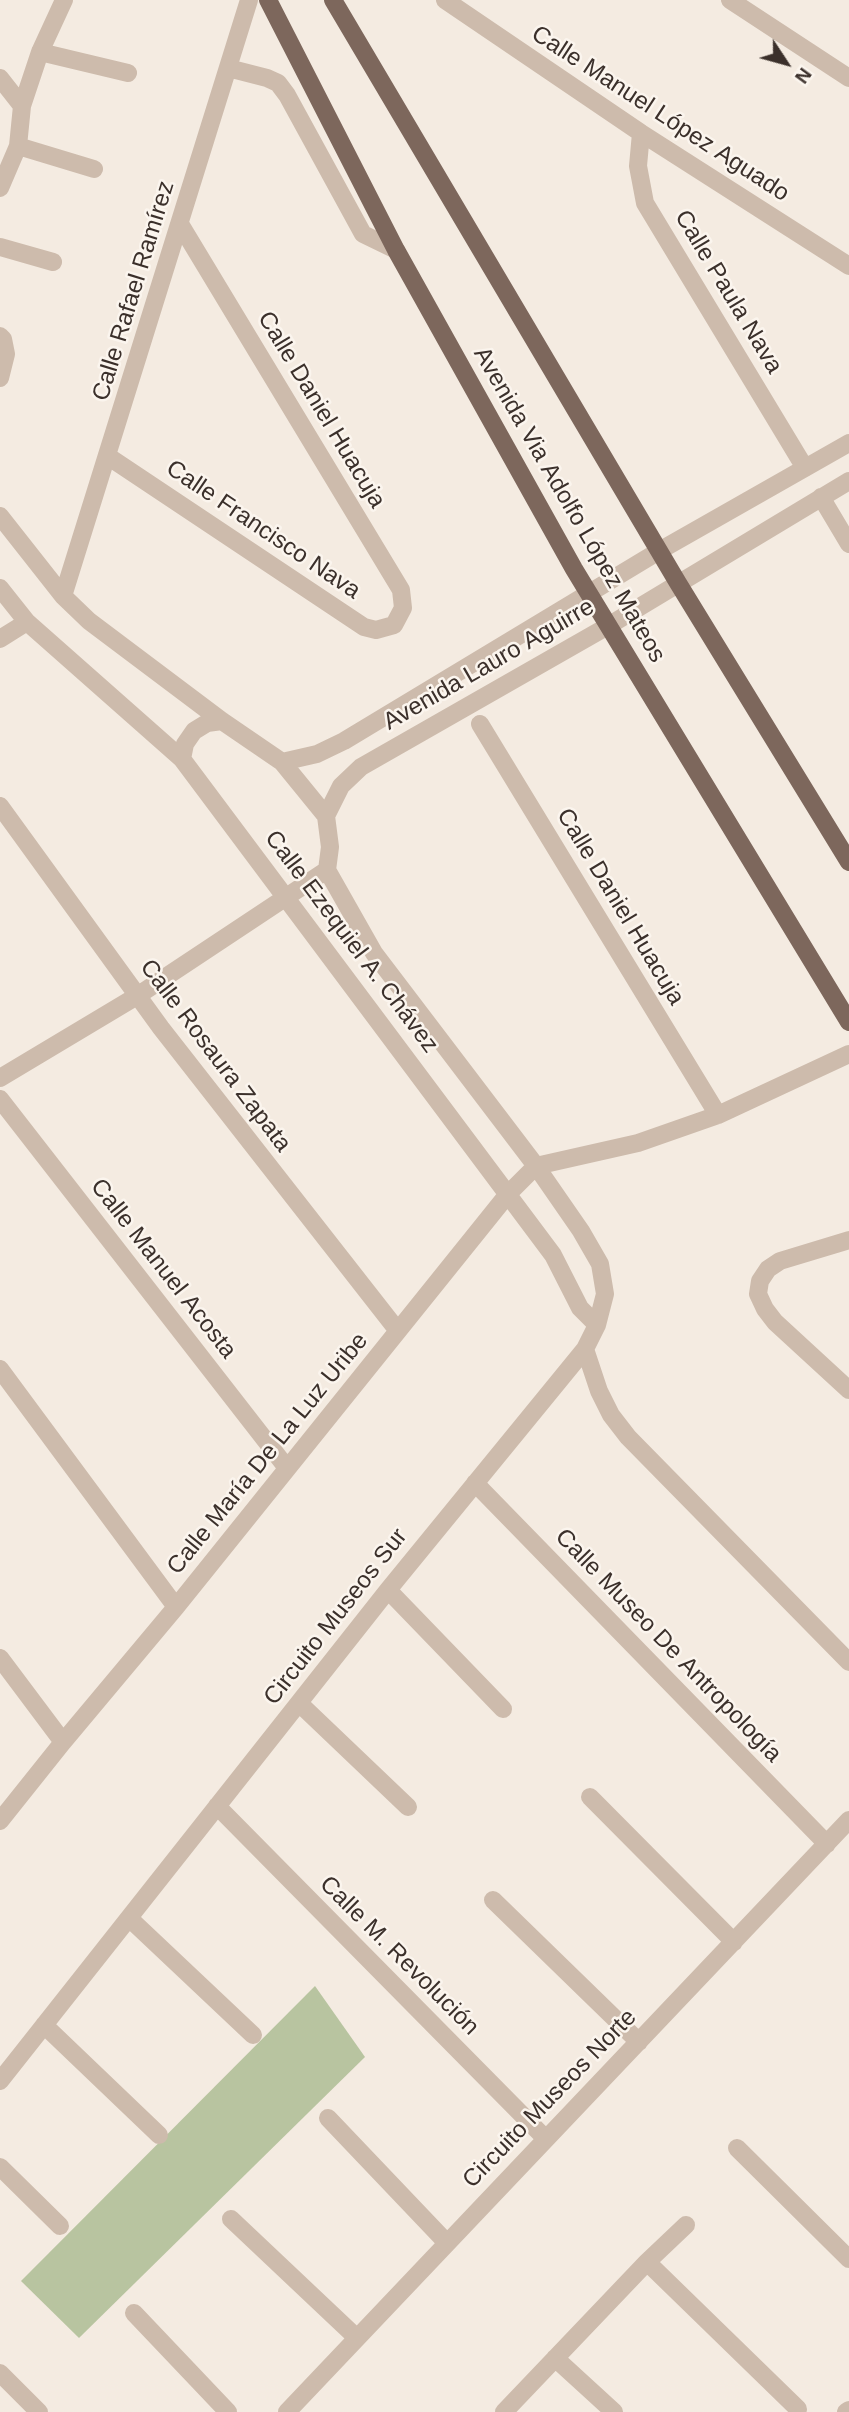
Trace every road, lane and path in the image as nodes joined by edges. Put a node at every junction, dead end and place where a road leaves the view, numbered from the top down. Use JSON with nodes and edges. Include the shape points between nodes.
{"nodes":[{"id":1,"x":64,"y":0,"type":"edge"},
{"id":2,"x":249,"y":0,"type":"edge"},
{"id":3,"x":268,"y":0,"type":"edge"},
{"id":4,"x":333,"y":0,"type":"edge"},
{"id":5,"x":445,"y":0,"type":"edge"},
{"id":6,"x":730,"y":0,"type":"edge"},
{"id":7,"x":40,"y":52,"type":"junction"},
{"id":8,"x":228,"y":68,"type":"junction"},
{"id":9,"x":128,"y":73,"type":"dead end"},
{"id":10,"x":0,"y":78,"type":"edge"},
{"id":11,"x":849,"y":78,"type":"edge"},
{"id":12,"x":22,"y":106,"type":"junction"},
{"id":13,"x":640,"y":133,"type":"junction"},
{"id":14,"x":18,"y":146,"type":"junction"},
{"id":15,"x":94,"y":169,"type":"dead end"},
{"id":16,"x":0,"y":188,"type":"edge"},
{"id":17,"x":180,"y":224,"type":"junction"},
{"id":18,"x":0,"y":247,"type":"edge"},
{"id":19,"x":396,"y":250,"type":"junction"},
{"id":20,"x":53,"y":262,"type":"dead end"},
{"id":21,"x":849,"y":266,"type":"edge"},
{"id":22,"x":0,"y":336,"type":"edge"},
{"id":23,"x":0,"y":378,"type":"edge"},
{"id":24,"x":849,"y":443,"type":"edge"},
{"id":25,"x":108,"y":457,"type":"junction"},
{"id":26,"x":805,"y":468,"type":"junction"},
{"id":27,"x":849,"y":481,"type":"edge"},
{"id":28,"x":821,"y":497,"type":"junction"},
{"id":29,"x":0,"y":516,"type":"edge"},
{"id":30,"x":849,"y":544,"type":"edge"},
{"id":31,"x":659,"y":551,"type":"junction"},
{"id":32,"x":678,"y":583,"type":"junction"},
{"id":33,"x":0,"y":588,"type":"edge"},
{"id":34,"x":588,"y":593,"type":"junction"},
{"id":35,"x":64,"y":596,"type":"junction"},
{"id":36,"x":27,"y":622,"type":"junction"},
{"id":37,"x":394,"y":625,"type":"joint"},
{"id":38,"x":608,"y":626,"type":"junction"},
{"id":39,"x":0,"y":639,"type":"edge"},
{"id":40,"x":222,"y":721,"type":"junction"},
{"id":41,"x":480,"y":724,"type":"dead end"},
{"id":42,"x":182,"y":759,"type":"junction"},
{"id":43,"x":282,"y":762,"type":"junction"},
{"id":44,"x":0,"y":806,"type":"edge"},
{"id":45,"x":326,"y":816,"type":"junction"},
{"id":46,"x":849,"y":862,"type":"edge"},
{"id":47,"x":327,"y":870,"type":"junction"},
{"id":48,"x":287,"y":897,"type":"junction"},
{"id":49,"x":138,"y":996,"type":"junction"},
{"id":50,"x":849,"y":1022,"type":"edge"},
{"id":51,"x":849,"y":1054,"type":"edge"},
{"id":52,"x":0,"y":1078,"type":"edge"},
{"id":53,"x":0,"y":1099,"type":"edge"},
{"id":54,"x":718,"y":1115,"type":"junction"},
{"id":55,"x":536,"y":1166,"type":"junction"},
{"id":56,"x":508,"y":1194,"type":"junction"},
{"id":57,"x":849,"y":1240,"type":"edge"},
{"id":58,"x":597,"y":1325,"type":"junction"},
{"id":59,"x":398,"y":1331,"type":"junction"},
{"id":60,"x":585,"y":1349,"type":"junction"},
{"id":61,"x":0,"y":1369,"type":"edge"},
{"id":62,"x":849,"y":1390,"type":"edge"},
{"id":63,"x":287,"y":1468,"type":"junction"},
{"id":64,"x":475,"y":1483,"type":"junction"},
{"id":65,"x":388,"y":1590,"type":"junction"},
{"id":66,"x":176,"y":1607,"type":"junction"},
{"id":67,"x":0,"y":1658,"type":"edge"},
{"id":68,"x":849,"y":1662,"type":"edge"},
{"id":69,"x":300,"y":1704,"type":"junction"},
{"id":70,"x":503,"y":1709,"type":"dead end"},
{"id":71,"x":62,"y":1742,"type":"junction"},
{"id":72,"x":590,"y":1797,"type":"dead end"},
{"id":73,"x":217,"y":1806,"type":"junction"},
{"id":74,"x":408,"y":1807,"type":"dead end"},
{"id":75,"x":0,"y":1821,"type":"edge"},
{"id":76,"x":849,"y":1821,"type":"edge"},
{"id":77,"x":827,"y":1844,"type":"junction"},
{"id":78,"x":493,"y":1900,"type":"dead end"},
{"id":79,"x":129,"y":1917,"type":"junction"},
{"id":80,"x":734,"y":1942,"type":"junction"},
{"id":81,"x":44,"y":2025,"type":"junction"},
{"id":82,"x":253,"y":2035,"type":"dead end"},
{"id":83,"x":639,"y":2042,"type":"junction"},
{"id":84,"x":0,"y":2081,"type":"edge"},
{"id":85,"x":328,"y":2118,"type":"dead end"},
{"id":86,"x":159,"y":2135,"type":"dead end"},
{"id":87,"x":546,"y":2139,"type":"junction"},
{"id":88,"x":737,"y":2148,"type":"dead end"},
{"id":89,"x":0,"y":2167,"type":"edge"},
{"id":90,"x":231,"y":2219,"type":"dead end"},
{"id":91,"x":686,"y":2225,"type":"dead end"},
{"id":92,"x":61,"y":2226,"type":"dead end"},
{"id":93,"x":447,"y":2243,"type":"junction"},
{"id":94,"x":849,"y":2259,"type":"edge"},
{"id":95,"x":647,"y":2262,"type":"junction"},
{"id":96,"x":134,"y":2313,"type":"dead end"},
{"id":97,"x":357,"y":2338,"type":"junction"},
{"id":98,"x":555,"y":2358,"type":"junction"},
{"id":99,"x":0,"y":2373,"type":"edge"},
{"id":100,"x":798,"y":2409,"type":"dead end"},
{"id":101,"x":39,"y":2412,"type":"edge"},
{"id":102,"x":228,"y":2412,"type":"edge"},
{"id":103,"x":287,"y":2412,"type":"edge"},
{"id":104,"x":504,"y":2412,"type":"edge"},
{"id":105,"x":614,"y":2412,"type":"edge"}],
"edges":[{"from":1,"to":7,"type":"street"},
{"from":2,"to":8,"type":"street","name":"Calle Rafael Ramírez"},
{"from":3,"to":19,"type":"main road","name":"Avenida Via Adolfo López Mateos"},
{"from":4,"to":31,"type":"main road"},
{"from":5,"to":13,"type":"street","name":"Calle Manuel López Aguado"},
{"from":6,"to":11,"type":"street"},
{"from":7,"to":9,"type":"street"},
{"from":7,"to":12,"type":"street"},
{"from":8,"to":17,"type":"street","name":"Calle Rafael Ramírez"},
{"from":8,"to":19,"type":"street","via":[[278,83],[363,234]]},
{"from":10,"to":12,"type":"street"},
{"from":12,"to":14,"type":"street"},
{"from":13,"to":21,"type":"street","name":"Calle Manuel López Aguado"},
{"from":13,"to":26,"type":"street","name":"Calle Paula Nava","via":[[638,166],[645,203]]},
{"from":14,"to":15,"type":"street"},
{"from":14,"to":16,"type":"street"},
{"from":17,"to":25,"type":"street","name":"Calle Rafael Ramírez"},
{"from":17,"to":37,"type":"street","name":"Calle Daniel Huacuja","via":[[401,590],[403,608]]},
{"from":18,"to":20,"type":"street"},
{"from":19,"to":34,"type":"main road","name":"Avenida Via Adolfo López Mateos"},
{"from":22,"to":23,"type":"street","via":[[6,354]]},
{"from":24,"to":26,"type":"street","name":"Avenida Lauro Aguirre"},
{"from":25,"to":35,"type":"street","name":"Calle Rafael Ramírez"},
{"from":25,"to":37,"type":"street","name":"Calle Francisco Nava","via":[[364,627]]},
{"from":26,"to":31,"type":"street","name":"Avenida Lauro Aguirre"},
{"from":27,"to":28,"type":"street","name":"Avenida Lauro Aguirre"},
{"from":28,"to":30,"type":"street"},
{"from":28,"to":32,"type":"street","name":"Avenida Lauro Aguirre"},
{"from":29,"to":35,"type":"street"},
{"from":31,"to":32,"type":"main road"},
{"from":31,"to":34,"type":"street","name":"Avenida Lauro Aguirre"},
{"from":32,"to":38,"type":"street","name":"Avenida Lauro Aguirre"},
{"from":32,"to":46,"type":"main road"},
{"from":33,"to":36,"type":"street","name":"Calle Ezequiel A. Chávez"},
{"from":34,"to":38,"type":"main road","name":"Avenida Via Adolfo López Mateos"},
{"from":34,"to":43,"type":"street","name":"Avenida Lauro Aguirre","via":[[344,741],[317,754]]},
{"from":35,"to":40,"type":"street","via":[[89,621]]},
{"from":36,"to":39,"type":"street"},
{"from":36,"to":42,"type":"street","name":"Calle Ezequiel A. Chávez"},
{"from":38,"to":45,"type":"street","name":"Avenida Lauro Aguirre","via":[[360,767],[341,786]]},
{"from":38,"to":50,"type":"main road","name":"Avenida Via Adolfo López Mateos"},
{"from":40,"to":42,"type":"street","via":[[194,731]]},
{"from":40,"to":43,"type":"street"},
{"from":41,"to":54,"type":"street","name":"Calle Daniel Huacuja"},
{"from":42,"to":48,"type":"street","name":"Calle Ezequiel A. Chávez"},
{"from":43,"to":45,"type":"street"},
{"from":44,"to":49,"type":"street","name":"Calle Rosaura Zapata"},
{"from":45,"to":47,"type":"street"},
{"from":47,"to":48,"type":"street"},
{"from":47,"to":55,"type":"street","name":"Calle Ezequiel A. Chávez","via":[[374,953]]},
{"from":48,"to":49,"type":"street"},
{"from":48,"to":56,"type":"street","name":"Calle Ezequiel A. Chávez"},
{"from":49,"to":52,"type":"street"},
{"from":49,"to":59,"type":"street","name":"Calle Rosaura Zapata"},
{"from":51,"to":54,"type":"street"},
{"from":53,"to":63,"type":"street","name":"Calle Manuel Acosta"},
{"from":54,"to":55,"type":"street","via":[[638,1143]]},
{"from":55,"to":56,"type":"street","name":"Calle María De La Luz Uribe"},
{"from":55,"to":58,"type":"street","name":"Circuito Museos Sur","via":[[600,1264],[605,1294]]},
{"from":56,"to":58,"type":"street","name":"Calle Ezequiel A. Chávez","via":[[553,1255],[580,1308]]},
{"from":56,"to":59,"type":"street","name":"Calle María De La Luz Uribe"},
{"from":57,"to":62,"type":"street","via":[[780,1261],[768,1269],[758,1294],[775,1322]]},
{"from":58,"to":60,"type":"street","name":"Circuito Museos Sur"},
{"from":59,"to":63,"type":"street","name":"Calle María De La Luz Uribe"},
{"from":60,"to":64,"type":"street","name":"Circuito Museos Sur"},
{"from":60,"to":68,"type":"street","via":[[599,1391],[628,1437]]},
{"from":61,"to":66,"type":"street"},
{"from":63,"to":66,"type":"street","name":"Calle María De La Luz Uribe"},
{"from":64,"to":65,"type":"street","name":"Circuito Museos Sur"},
{"from":64,"to":77,"type":"street","name":"Calle Museo De Antropología"},
{"from":65,"to":69,"type":"street","name":"Circuito Museos Sur"},
{"from":65,"to":70,"type":"street"},
{"from":66,"to":71,"type":"street","name":"Calle María De La Luz Uribe"},
{"from":67,"to":71,"type":"street"},
{"from":69,"to":73,"type":"street","name":"Circuito Museos Sur"},
{"from":69,"to":74,"type":"street"},
{"from":71,"to":75,"type":"street","name":"Calle María De La Luz Uribe"},
{"from":72,"to":80,"type":"street"},
{"from":73,"to":79,"type":"street","name":"Circuito Museos Sur"},
{"from":73,"to":87,"type":"street","name":"Calle M. Revolución"},
{"from":76,"to":77,"type":"street","name":"Circuito Museos Norte"},
{"from":77,"to":80,"type":"street","name":"Circuito Museos Norte"},
{"from":78,"to":83,"type":"street"},
{"from":79,"to":81,"type":"street","name":"Circuito Museos Sur"},
{"from":79,"to":82,"type":"street"},
{"from":80,"to":83,"type":"street","name":"Circuito Museos Norte"},
{"from":81,"to":84,"type":"street","name":"Circuito Museos Sur"},
{"from":81,"to":86,"type":"street"},
{"from":83,"to":87,"type":"street","name":"Circuito Museos Norte"},
{"from":85,"to":93,"type":"street"},
{"from":87,"to":93,"type":"street","name":"Circuito Museos Norte"},
{"from":88,"to":94,"type":"street"},
{"from":89,"to":92,"type":"street"},
{"from":90,"to":97,"type":"street"},
{"from":91,"to":95,"type":"street"},
{"from":93,"to":97,"type":"street","name":"Circuito Museos Norte"},
{"from":95,"to":98,"type":"street"},
{"from":95,"to":100,"type":"street"},
{"from":96,"to":102,"type":"street"},
{"from":97,"to":103,"type":"street","name":"Circuito Museos Norte"},
{"from":98,"to":104,"type":"street"},
{"from":98,"to":105,"type":"street"},
{"from":99,"to":101,"type":"street"}]}
